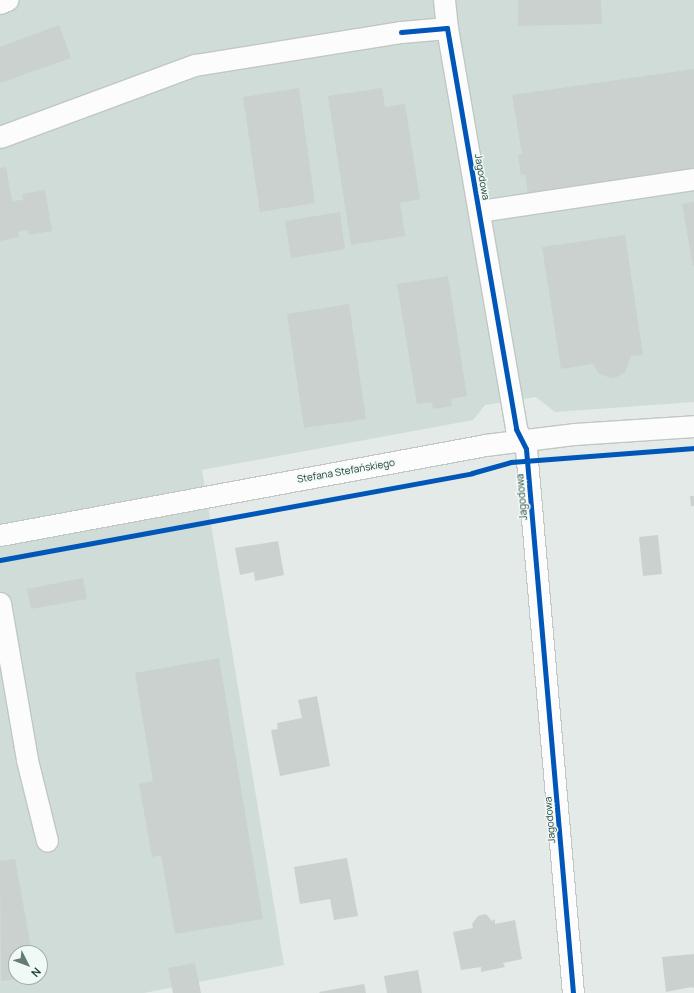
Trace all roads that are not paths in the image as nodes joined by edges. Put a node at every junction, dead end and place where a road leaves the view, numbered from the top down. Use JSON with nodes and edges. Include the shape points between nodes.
{"nodes":[{"id":1,"x":8,"y":0,"type":"edge"},
{"id":2,"x":444,"y":0,"type":"edge"},
{"id":3,"x":0,"y":3,"type":"edge"},
{"id":4,"x":447,"y":28,"type":"junction"},
{"id":5,"x":0,"y":137,"type":"edge"},
{"id":6,"x":694,"y":179,"type":"edge"},
{"id":7,"x":478,"y":212,"type":"junction"},
{"id":8,"x":694,"y":426,"type":"edge"},
{"id":9,"x":522,"y":439,"type":"junction"},
{"id":10,"x":0,"y":535,"type":"edge"},
{"id":11,"x":0,"y":603,"type":"edge"},
{"id":12,"x":47,"y":841,"type":"dead end"},
{"id":13,"x":573,"y":993,"type":"edge"}],
"edges":[{"from":1,"to":3,"type":"street"},
{"from":2,"to":4,"type":"street","name":"Jagodowa"},
{"from":4,"to":5,"type":"street","via":[[401,32],[195,65]]},
{"from":4,"to":7,"type":"street","name":"Jagodowa"},
{"from":6,"to":7,"type":"street"},
{"from":7,"to":9,"type":"street","name":"Jagodowa","via":[[516,429]]},
{"from":8,"to":9,"type":"street","name":"Stefana Stefańskiego"},
{"from":9,"to":10,"type":"street","name":"Stefana Stefańskiego"},
{"from":9,"to":13,"type":"street","name":"Jagodowa","via":[[528,468]]},
{"from":11,"to":12,"type":"street","via":[[27,760]]}]}
